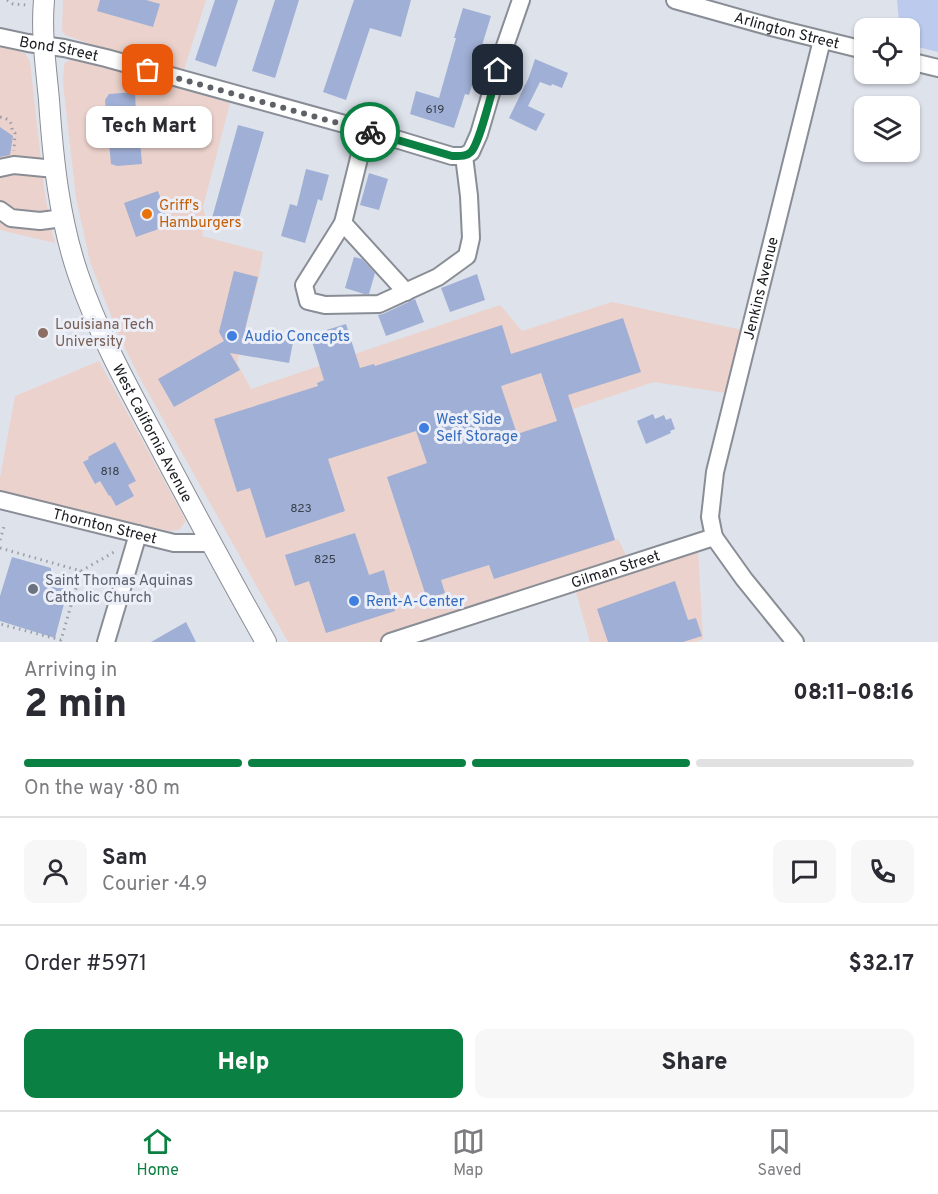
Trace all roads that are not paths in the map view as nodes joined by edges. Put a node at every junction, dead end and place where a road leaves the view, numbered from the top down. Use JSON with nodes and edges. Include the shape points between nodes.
{"nodes":[{"id":1,"x":521,"y":0,"type":"edge"},
{"id":2,"x":675,"y":0,"type":"edge"},
{"id":3,"x":36,"y":3,"type":"edge"},
{"id":4,"x":0,"y":37,"type":"edge"},
{"id":5,"x":822,"y":40,"type":"junction"},
{"id":6,"x":44,"y":45,"type":"junction"},
{"id":7,"x":854,"y":48,"type":"edge"},
{"id":8,"x":920,"y":64,"type":"edge"},
{"id":9,"x":938,"y":68,"type":"edge"},
{"id":10,"x":366,"y":130,"type":"junction"},
{"id":11,"x":464,"y":156,"type":"junction"},
{"id":12,"x":0,"y":168,"type":"edge"},
{"id":13,"x":55,"y":169,"type":"junction"},
{"id":14,"x":0,"y":210,"type":"edge"},
{"id":15,"x":63,"y":218,"type":"junction"},
{"id":16,"x":343,"y":223,"type":"junction"},
{"id":17,"x":406,"y":292,"type":"junction"},
{"id":18,"x":0,"y":500,"type":"edge"},
{"id":19,"x":138,"y":534,"type":"junction"},
{"id":20,"x":714,"y":537,"type":"junction"},
{"id":21,"x":210,"y":543,"type":"junction"},
{"id":22,"x":106,"y":642,"type":"edge"},
{"id":23,"x":266,"y":642,"type":"edge"},
{"id":24,"x":390,"y":642,"type":"edge"},
{"id":25,"x":795,"y":642,"type":"edge"}],
"edges":[{"from":1,"to":11,"type":"street","via":[[479,134],[471,152]]},
{"from":2,"to":5,"type":"street","name":"Arlington Street"},
{"from":3,"to":6,"type":"main road","name":"West California Avenue"},
{"from":4,"to":6,"type":"street","name":"Bond Street"},
{"from":5,"to":7,"type":"street","name":"Arlington Street"},
{"from":5,"to":20,"type":"street","name":"Jenkins Avenue","via":[[715,472],[711,517]]},
{"from":6,"to":10,"type":"street","name":"Bond Street","via":[[106,58]]},
{"from":6,"to":13,"type":"main road","name":"West California Avenue"},
{"from":8,"to":9,"type":"street"},
{"from":10,"to":11,"type":"street","name":"Bond Street","via":[[452,156]]},
{"from":10,"to":16,"type":"street"},
{"from":11,"to":17,"type":"street","via":[[471,238],[467,256],[438,277]]},
{"from":12,"to":13,"type":"street","via":[[14,165]]},
{"from":13,"to":15,"type":"main road","name":"West California Avenue"},
{"from":14,"to":15,"type":"street","via":[[11,218]]},
{"from":15,"to":21,"type":"main road","name":"West California Avenue","via":[[95,321]]},
{"from":16,"to":17,"type":"street"},
{"from":16,"to":17,"type":"street","via":[[304,285],[308,301],[325,305],[379,304]]},
{"from":18,"to":19,"type":"street","name":"Thornton Street"},
{"from":19,"to":21,"type":"street","name":"Thornton Street","via":[[174,543]]},
{"from":19,"to":22,"type":"street"},
{"from":20,"to":24,"type":"street","name":"Gilman Street"},
{"from":20,"to":25,"type":"street"},
{"from":21,"to":23,"type":"main road","name":"West California Avenue"}]}
